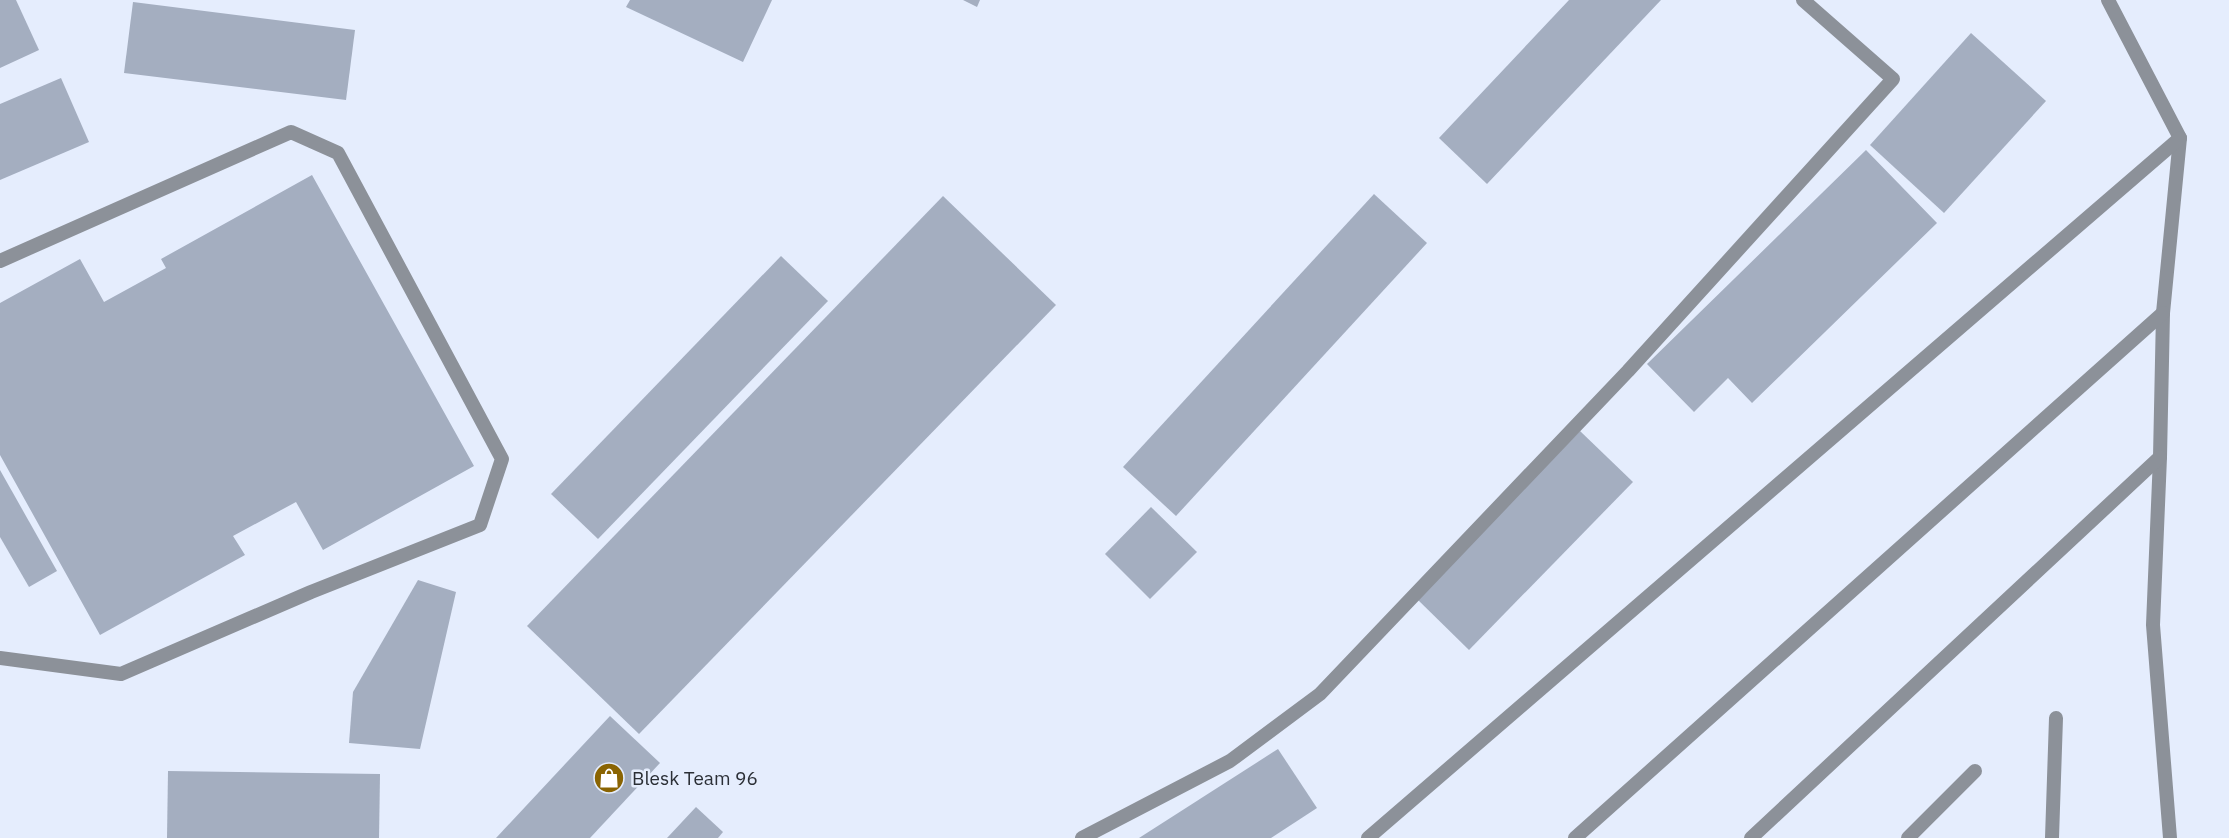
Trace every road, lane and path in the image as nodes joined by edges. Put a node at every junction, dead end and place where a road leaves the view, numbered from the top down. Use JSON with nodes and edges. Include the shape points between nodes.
{"nodes":[{"id":1,"x":1803,"y":0,"type":"edge"},
{"id":2,"x":2108,"y":0,"type":"edge"},
{"id":3,"x":2180,"y":138,"type":"junction"},
{"id":4,"x":0,"y":261,"type":"edge"},
{"id":5,"x":2163,"y":313,"type":"junction"},
{"id":6,"x":2161,"y":457,"type":"junction"},
{"id":7,"x":0,"y":658,"type":"edge"},
{"id":8,"x":2056,"y":718,"type":"dead end"},
{"id":9,"x":1975,"y":771,"type":"dead end"},
{"id":10,"x":1082,"y":838,"type":"edge"},
{"id":11,"x":1368,"y":838,"type":"edge"},
{"id":12,"x":1575,"y":838,"type":"edge"},
{"id":13,"x":1751,"y":838,"type":"edge"},
{"id":14,"x":1908,"y":838,"type":"edge"},
{"id":15,"x":2052,"y":838,"type":"edge"},
{"id":16,"x":2170,"y":838,"type":"edge"}],
"edges":[{"from":1,"to":10,"type":"lane","via":[[1894,79],[1628,371],[1320,694],[1230,761]]},
{"from":2,"to":3,"type":"lane"},
{"from":3,"to":5,"type":"lane"},
{"from":3,"to":11,"type":"lane"},
{"from":4,"to":7,"type":"lane","via":[[291,132],[338,153],[502,459],[480,525],[121,674]]},
{"from":5,"to":6,"type":"lane"},
{"from":5,"to":12,"type":"lane"},
{"from":6,"to":13,"type":"lane"},
{"from":6,"to":16,"type":"lane","via":[[2153,625]]},
{"from":8,"to":15,"type":"lane"},
{"from":9,"to":14,"type":"lane"}]}
